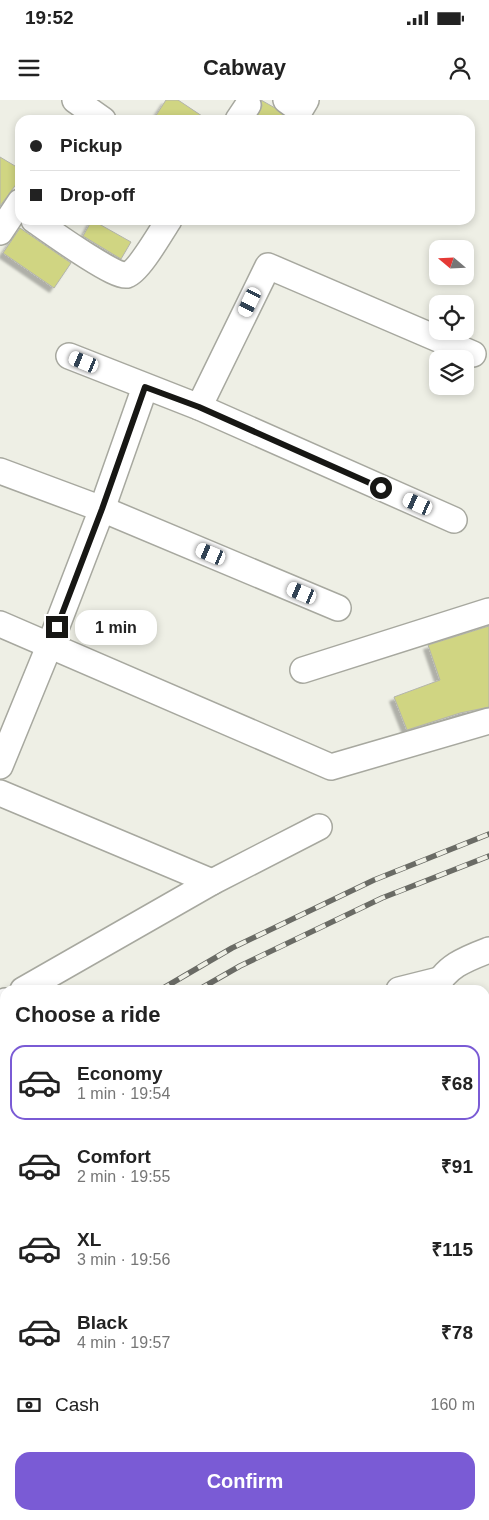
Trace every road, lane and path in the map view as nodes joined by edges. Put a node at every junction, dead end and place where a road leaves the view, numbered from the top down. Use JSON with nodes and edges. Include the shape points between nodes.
{"nodes":[{"id":1,"x":286,"y":100,"type":"edge"},
{"id":2,"x":306,"y":100,"type":"edge"},
{"id":3,"x":15,"y":212,"type":"edge"},
{"id":4,"x":43,"y":225,"type":"edge"},
{"id":5,"x":166,"y":225,"type":"edge"},
{"id":6,"x":0,"y":232,"type":"edge"},
{"id":7,"x":464,"y":350,"type":"edge"},
{"id":8,"x":69,"y":356,"type":"dead end"},
{"id":9,"x":145,"y":387,"type":"junction"},
{"id":10,"x":199,"y":407,"type":"junction"},
{"id":11,"x":0,"y":471,"type":"edge"},
{"id":12,"x":102,"y":509,"type":"junction"},
{"id":13,"x":454,"y":520,"type":"dead end"},
{"id":14,"x":338,"y":608,"type":"dead end"},
{"id":15,"x":489,"y":611,"type":"edge"},
{"id":16,"x":0,"y":624,"type":"edge"},
{"id":17,"x":50,"y":644,"type":"junction"},
{"id":18,"x":303,"y":670,"type":"dead end"},
{"id":19,"x":489,"y":721,"type":"edge"},
{"id":20,"x":0,"y":766,"type":"edge"},
{"id":21,"x":0,"y":793,"type":"edge"},
{"id":22,"x":319,"y":826,"type":"dead end"},
{"id":23,"x":212,"y":882,"type":"junction"},
{"id":24,"x":489,"y":950,"type":"edge"},
{"id":25,"x":32,"y":985,"type":"edge"},
{"id":26,"x":437,"y":985,"type":"edge"}],
"edges":[{"from":1,"to":2,"type":"street","via":[[300,110]]},
{"from":3,"to":6,"type":"street"},
{"from":4,"to":5,"type":"street","via":[[123,276],[136,268]]},
{"from":7,"to":10,"type":"street","via":[[268,266]]},
{"from":8,"to":9,"type":"street"},
{"from":9,"to":10,"type":"street"},
{"from":9,"to":12,"type":"street"},
{"from":10,"to":13,"type":"street"},
{"from":11,"to":12,"type":"street"},
{"from":12,"to":14,"type":"street"},
{"from":12,"to":17,"type":"street"},
{"from":15,"to":18,"type":"street"},
{"from":16,"to":17,"type":"street"},
{"from":17,"to":19,"type":"street","via":[[331,768]]},
{"from":17,"to":20,"type":"street"},
{"from":21,"to":23,"type":"street"},
{"from":22,"to":23,"type":"street"},
{"from":23,"to":25,"type":"street"},
{"from":24,"to":26,"type":"street","via":[[453,967]]}]}
